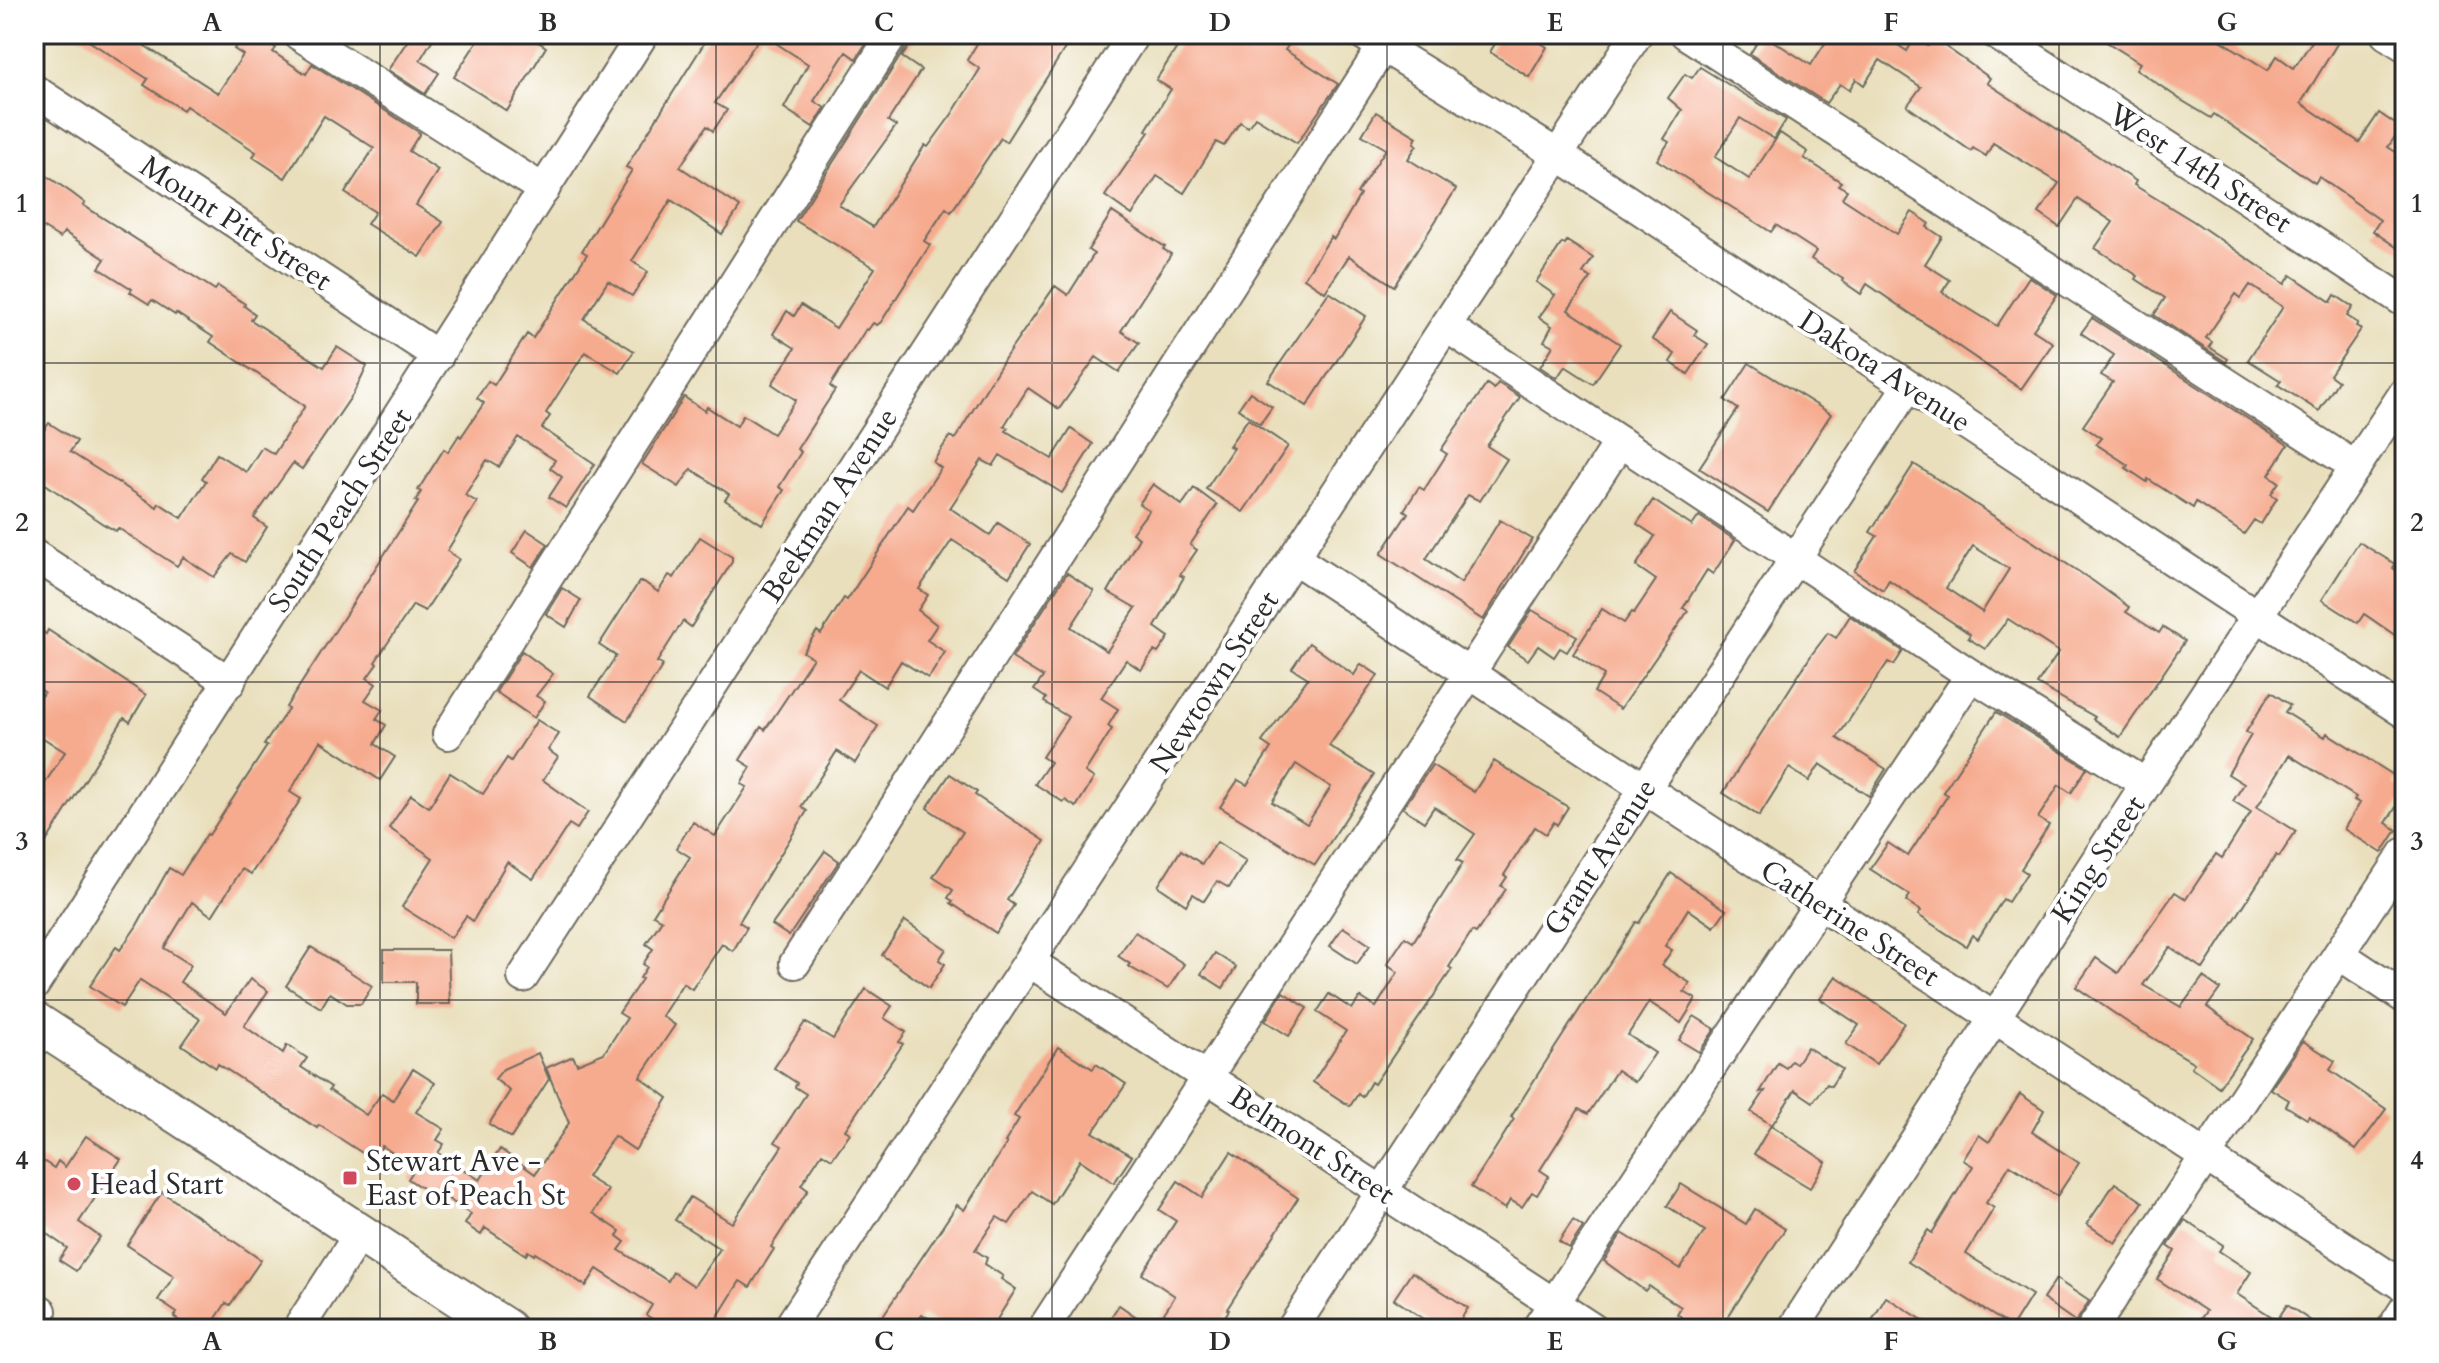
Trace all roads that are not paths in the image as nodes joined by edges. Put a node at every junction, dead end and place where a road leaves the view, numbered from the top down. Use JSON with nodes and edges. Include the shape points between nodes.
{"nodes":[{"id":1,"x":298,"y":34,"type":"edge"},
{"id":2,"x":643,"y":34,"type":"edge"},
{"id":3,"x":893,"y":34,"type":"edge"},
{"id":4,"x":1134,"y":34,"type":"edge"},
{"id":5,"x":1637,"y":34,"type":"edge"},
{"id":6,"x":1686,"y":34,"type":"edge"},
{"id":7,"x":1996,"y":34,"type":"edge"},
{"id":8,"x":2386,"y":34,"type":"edge"},
{"id":9,"x":1378,"y":39,"type":"edge"},
{"id":10,"x":2405,"y":46,"type":"edge"},
{"id":11,"x":34,"y":90,"type":"edge"},
{"id":12,"x":1558,"y":155,"type":"junction"},
{"id":13,"x":544,"y":190,"type":"junction"},
{"id":14,"x":2405,"y":302,"type":"edge"},
{"id":15,"x":1447,"y":327,"type":"junction"},
{"id":16,"x":438,"y":356,"type":"junction"},
{"id":17,"x":1908,"y":386,"type":"junction"},
{"id":18,"x":2405,"y":392,"type":"edge"},
{"id":19,"x":1620,"y":442,"type":"junction"},
{"id":20,"x":2356,"y":467,"type":"junction"},
{"id":21,"x":34,"y":555,"type":"edge"},
{"id":22,"x":1796,"y":557,"type":"junction"},
{"id":23,"x":1295,"y":559,"type":"junction"},
{"id":24,"x":2259,"y":616,"type":"junction"},
{"id":25,"x":1472,"y":673,"type":"junction"},
{"id":26,"x":1971,"y":675,"type":"junction"},
{"id":27,"x":230,"y":682,"type":"junction"},
{"id":28,"x":2405,"y":713,"type":"edge"},
{"id":29,"x":448,"y":734,"type":"dead end"},
{"id":30,"x":2146,"y":784,"type":"junction"},
{"id":31,"x":1644,"y":788,"type":"junction"},
{"id":32,"x":2405,"y":853,"type":"edge"},
{"id":33,"x":1817,"y":903,"type":"junction"},
{"id":34,"x":2339,"y":954,"type":"junction"},
{"id":35,"x":1030,"y":962,"type":"junction"},
{"id":36,"x":795,"y":963,"type":"dead end"},
{"id":37,"x":523,"y":977,"type":"dead end"},
{"id":38,"x":34,"y":985,"type":"edge"},
{"id":39,"x":2405,"y":998,"type":"edge"},
{"id":40,"x":1995,"y":1018,"type":"junction"},
{"id":41,"x":34,"y":1021,"type":"edge"},
{"id":42,"x":1208,"y":1078,"type":"junction"},
{"id":43,"x":2205,"y":1154,"type":"junction"},
{"id":44,"x":1383,"y":1191,"type":"junction"},
{"id":45,"x":360,"y":1233,"type":"junction"},
{"id":46,"x":2405,"y":1287,"type":"edge"},
{"id":47,"x":1553,"y":1304,"type":"junction"},
{"id":48,"x":2405,"y":1309,"type":"edge"},
{"id":49,"x":298,"y":1329,"type":"edge"},
{"id":50,"x":507,"y":1329,"type":"edge"},
{"id":51,"x":788,"y":1329,"type":"edge"},
{"id":52,"x":1043,"y":1329,"type":"edge"},
{"id":53,"x":1292,"y":1329,"type":"edge"},
{"id":54,"x":1537,"y":1329,"type":"edge"},
{"id":55,"x":1593,"y":1329,"type":"edge"},
{"id":56,"x":1793,"y":1329,"type":"edge"},
{"id":57,"x":2092,"y":1329,"type":"edge"},
{"id":58,"x":2392,"y":1329,"type":"edge"}],
"edges":[{"from":1,"to":13,"type":"street"},
{"from":2,"to":13,"type":"street","name":"South Peach Street"},
{"from":3,"to":29,"type":"street"},
{"from":4,"to":37,"type":"street","name":"Beekman Avenue"},
{"from":5,"to":12,"type":"street","name":"Newtown Street"},
{"from":6,"to":20,"type":"street"},
{"from":7,"to":14,"type":"street","name":"West 14th Street"},
{"from":8,"to":10,"type":"street"},
{"from":9,"to":12,"type":"street","name":"Dakota Avenue"},
{"from":9,"to":36,"type":"street"},
{"from":11,"to":16,"type":"street","name":"Mount Pitt Street"},
{"from":12,"to":15,"type":"street","name":"Newtown Street"},
{"from":12,"to":17,"type":"street","name":"Dakota Avenue"},
{"from":13,"to":16,"type":"street","name":"South Peach Street"},
{"from":15,"to":19,"type":"street"},
{"from":15,"to":23,"type":"street","name":"Newtown Street"},
{"from":16,"to":27,"type":"street","name":"South Peach Street"},
{"from":17,"to":22,"type":"street","name":"Grant Avenue"},
{"from":17,"to":24,"type":"street","name":"Dakota Avenue"},
{"from":18,"to":20,"type":"street","name":"King Street"},
{"from":19,"to":22,"type":"street"},
{"from":19,"to":25,"type":"street"},
{"from":20,"to":24,"type":"street","name":"King Street"},
{"from":21,"to":27,"type":"street"},
{"from":22,"to":26,"type":"street"},
{"from":22,"to":31,"type":"street","name":"Grant Avenue"},
{"from":23,"to":25,"type":"street","name":"Catherine Street"},
{"from":23,"to":35,"type":"street","name":"Newtown Street"},
{"from":24,"to":28,"type":"street","name":"Dakota Avenue"},
{"from":24,"to":30,"type":"street","name":"King Street"},
{"from":25,"to":31,"type":"street","name":"Catherine Street"},
{"from":25,"to":42,"type":"street"},
{"from":26,"to":30,"type":"street"},
{"from":26,"to":33,"type":"street"},
{"from":27,"to":38,"type":"street","name":"South Peach Street"},
{"from":30,"to":40,"type":"street","name":"King Street"},
{"from":31,"to":33,"type":"street","name":"Catherine Street"},
{"from":31,"to":44,"type":"street","name":"Grant Avenue"},
{"from":32,"to":34,"type":"street"},
{"from":33,"to":40,"type":"street","name":"Catherine Street"},
{"from":33,"to":47,"type":"street"},
{"from":34,"to":39,"type":"street"},
{"from":34,"to":43,"type":"street"},
{"from":35,"to":42,"type":"street","name":"Belmont Street"},
{"from":35,"to":51,"type":"street","name":"Newtown Street"},
{"from":40,"to":43,"type":"street","name":"Catherine Street"},
{"from":40,"to":56,"type":"street","name":"King Street"},
{"from":41,"to":45,"type":"main road"},
{"from":42,"to":44,"type":"street","name":"Belmont Street"},
{"from":42,"to":52,"type":"street"},
{"from":43,"to":46,"type":"street","name":"Catherine Street"},
{"from":43,"to":57,"type":"street"},
{"from":44,"to":47,"type":"street","name":"Belmont Street"},
{"from":44,"to":53,"type":"street","name":"Grant Avenue"},
{"from":45,"to":49,"type":"street"},
{"from":45,"to":50,"type":"main road"},
{"from":47,"to":54,"type":"street"},
{"from":47,"to":55,"type":"street","name":"Belmont Street"},
{"from":48,"to":58,"type":"street"}]}
